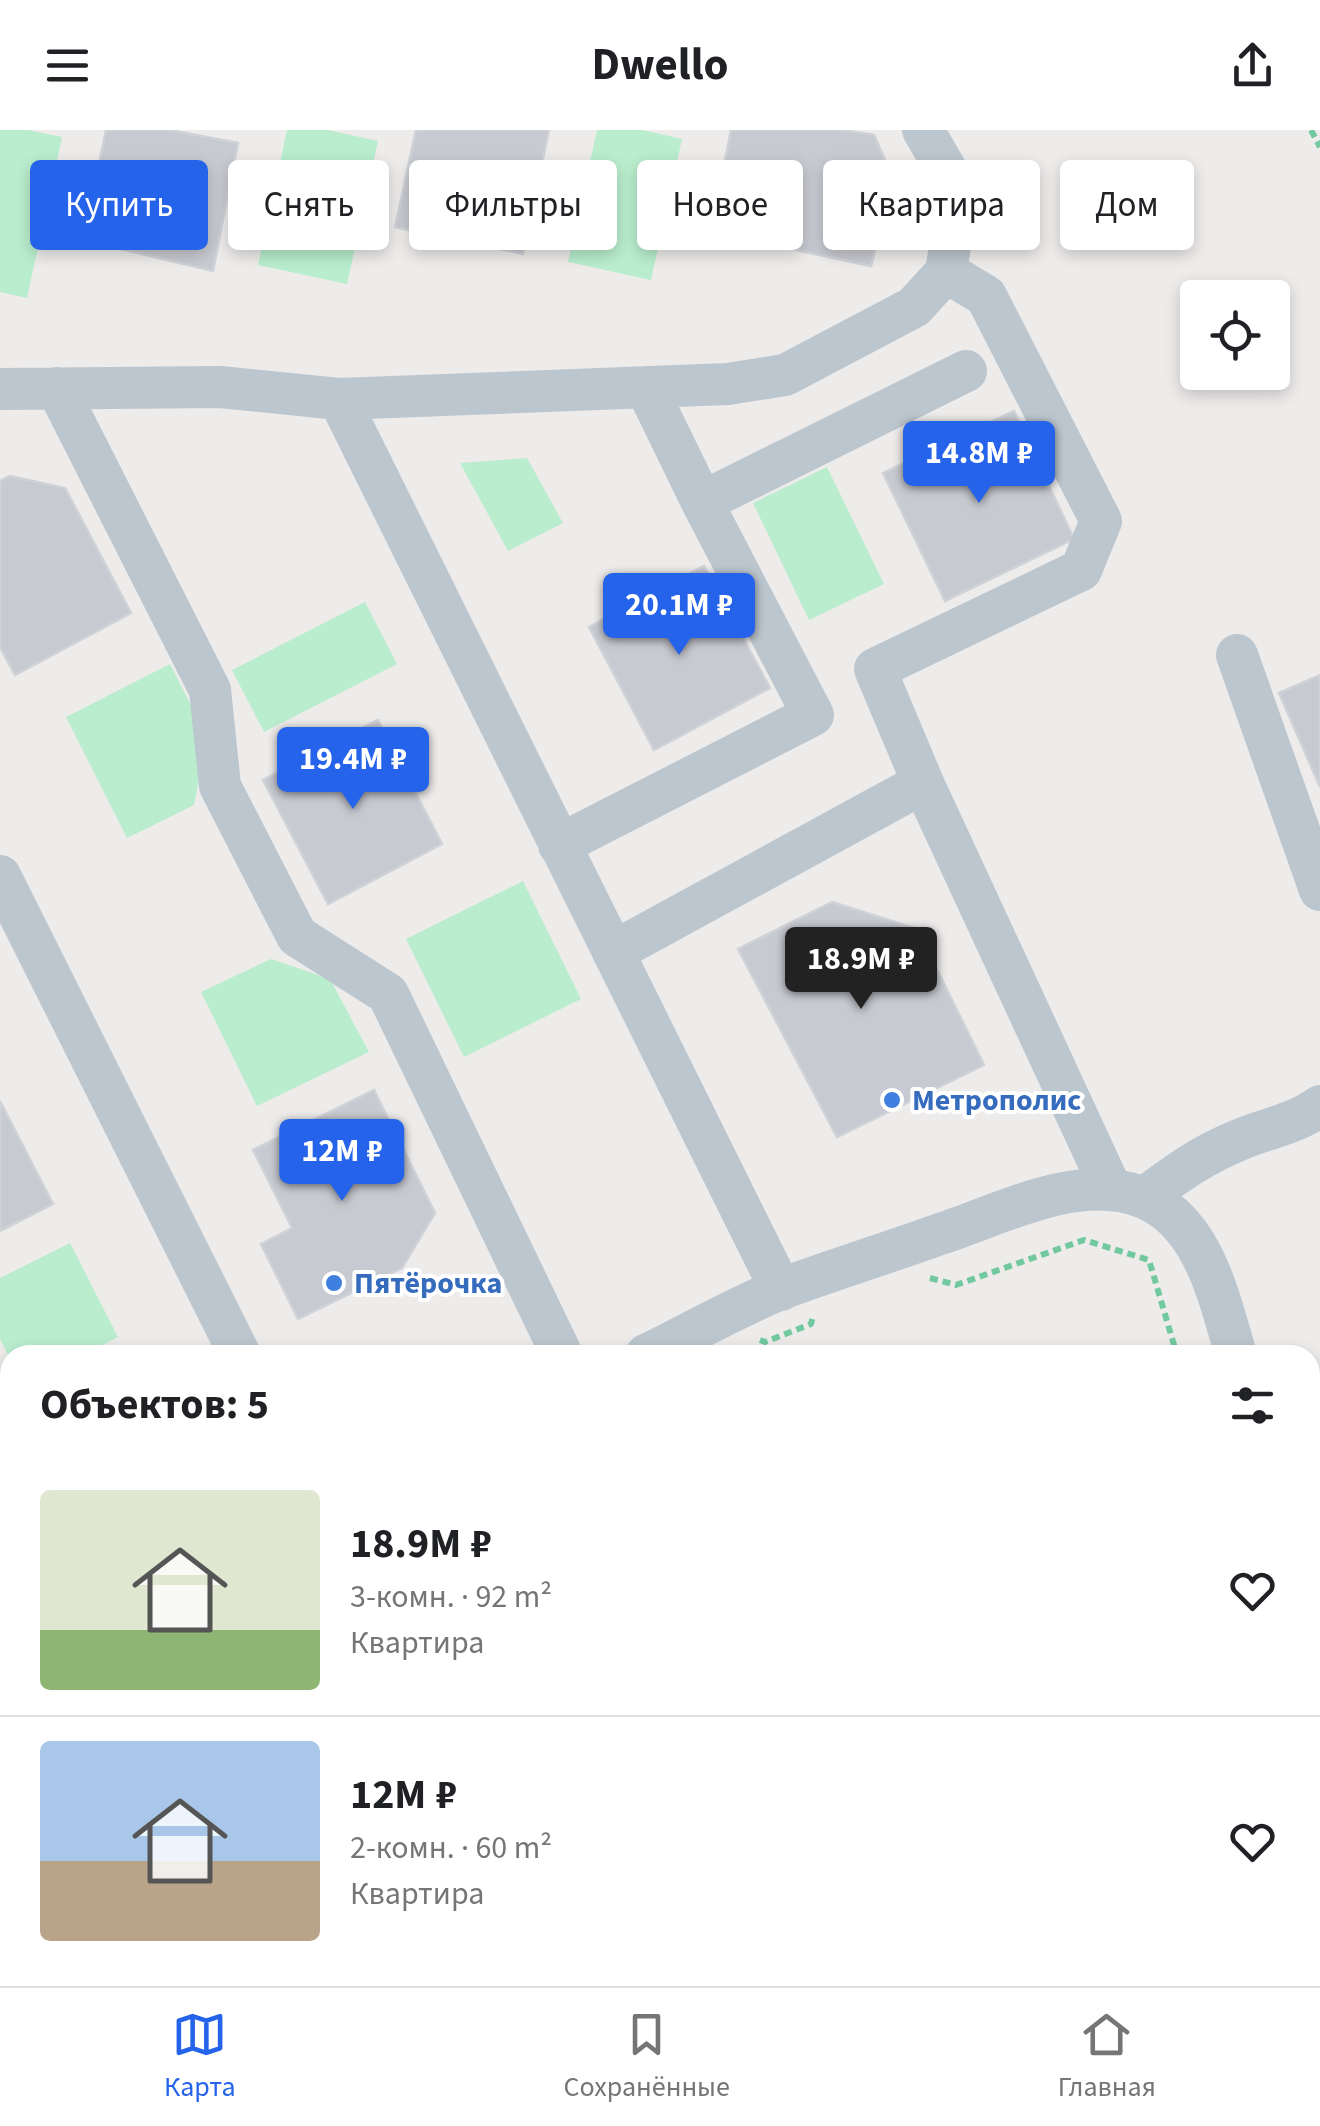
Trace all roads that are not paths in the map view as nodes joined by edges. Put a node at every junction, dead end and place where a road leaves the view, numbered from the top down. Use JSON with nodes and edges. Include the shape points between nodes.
{"nodes":[{"id":1,"x":923,"y":130,"type":"edge"},
{"id":2,"x":946,"y":272,"type":"junction"},
{"id":3,"x":966,"y":371,"type":"dead end"},
{"id":4,"x":646,"y":387,"type":"junction"},
{"id":5,"x":0,"y":388,"type":"edge"},
{"id":6,"x":57,"y":388,"type":"junction"},
{"id":7,"x":339,"y":399,"type":"junction"},
{"id":8,"x":702,"y":502,"type":"junction"},
{"id":9,"x":1236,"y":655,"type":"dead end"},
{"id":10,"x":923,"y":782,"type":"junction"},
{"id":11,"x":559,"y":845,"type":"junction"},
{"id":12,"x":0,"y":876,"type":"edge"},
{"id":13,"x":1320,"y":890,"type":"edge"},
{"id":14,"x":613,"y":952,"type":"junction"},
{"id":15,"x":1320,"y":1106,"type":"edge"},
{"id":16,"x":1127,"y":1194,"type":"junction"},
{"id":17,"x":797,"y":1300,"type":"junction"},
{"id":18,"x":235,"y":1345,"type":"edge"},
{"id":19,"x":557,"y":1345,"type":"edge"},
{"id":20,"x":673,"y":1345,"type":"edge"},
{"id":21,"x":1233,"y":1345,"type":"edge"}],
"edges":[{"from":1,"to":2,"type":"street","via":[[948,173],[955,214]]},
{"from":2,"to":4,"type":"street","via":[[914,306],[785,375]]},
{"from":2,"to":10,"type":"street","via":[[986,296],[1101,521],[1081,570],[874,669]]},
{"from":3,"to":8,"type":"street"},
{"from":4,"to":7,"type":"street"},
{"from":4,"to":8,"type":"street"},
{"from":5,"to":6,"type":"street"},
{"from":6,"to":7,"type":"street","via":[[220,387]]},
{"from":6,"to":19,"type":"street","via":[[210,690],[220,786],[297,936],[388,994]]},
{"from":7,"to":11,"type":"street"},
{"from":8,"to":11,"type":"street","via":[[813,715]]},
{"from":9,"to":13,"type":"street"},
{"from":10,"to":14,"type":"street"},
{"from":10,"to":16,"type":"street"},
{"from":11,"to":14,"type":"street"},
{"from":12,"to":18,"type":"street"},
{"from":14,"to":17,"type":"street"},
{"from":15,"to":16,"type":"street"},
{"from":16,"to":17,"type":"street","via":[[1052,1196]]},
{"from":16,"to":21,"type":"street","via":[[1170,1215],[1193,1240],[1213,1277]]},
{"from":17,"to":20,"type":"street"}]}
